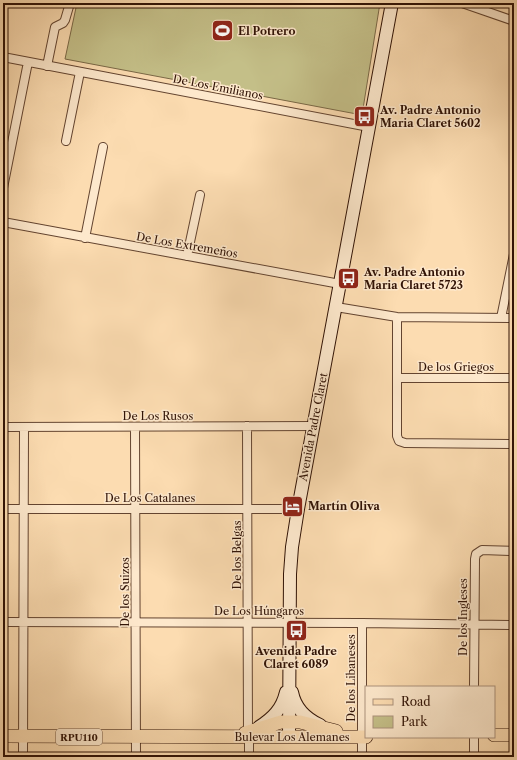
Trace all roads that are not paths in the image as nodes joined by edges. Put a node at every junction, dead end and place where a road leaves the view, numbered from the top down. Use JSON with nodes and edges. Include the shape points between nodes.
{"nodes":[{"id":1,"x":70,"y":3,"type":"edge"},
{"id":2,"x":392,"y":3,"type":"edge"},
{"id":3,"x":462,"y":3,"type":"edge"},
{"id":4,"x":514,"y":21,"type":"edge"},
{"id":5,"x":3,"y":57,"type":"edge"},
{"id":6,"x":28,"y":62,"type":"junction"},
{"id":7,"x":47,"y":66,"type":"junction"},
{"id":8,"x":80,"y":72,"type":"junction"},
{"id":9,"x":369,"y":127,"type":"junction"},
{"id":10,"x":66,"y":141,"type":"dead end"},
{"id":11,"x":103,"y":147,"type":"dead end"},
{"id":12,"x":3,"y":188,"type":"edge"},
{"id":13,"x":200,"y":196,"type":"dead end"},
{"id":14,"x":3,"y":222,"type":"edge"},
{"id":15,"x":85,"y":238,"type":"junction"},
{"id":16,"x":514,"y":254,"type":"edge"},
{"id":17,"x":187,"y":256,"type":"junction"},
{"id":18,"x":340,"y":284,"type":"junction"},
{"id":19,"x":336,"y":307,"type":"junction"},
{"id":20,"x":397,"y":317,"type":"junction"},
{"id":21,"x":502,"y":318,"type":"junction"},
{"id":22,"x":514,"y":318,"type":"edge"},
{"id":23,"x":397,"y":378,"type":"junction"},
{"id":24,"x":514,"y":378,"type":"edge"},
{"id":25,"x":247,"y":426,"type":"junction"},
{"id":26,"x":313,"y":426,"type":"junction"},
{"id":27,"x":3,"y":427,"type":"edge"},
{"id":28,"x":24,"y":427,"type":"junction"},
{"id":29,"x":135,"y":427,"type":"junction"},
{"id":30,"x":514,"y":444,"type":"edge"},
{"id":31,"x":3,"y":509,"type":"edge"},
{"id":32,"x":24,"y":509,"type":"junction"},
{"id":33,"x":135,"y":509,"type":"junction"},
{"id":34,"x":248,"y":509,"type":"junction"},
{"id":35,"x":298,"y":509,"type":"junction"},
{"id":36,"x":514,"y":551,"type":"edge"},
{"id":37,"x":3,"y":622,"type":"edge"},
{"id":38,"x":23,"y":622,"type":"junction"},
{"id":39,"x":136,"y":622,"type":"junction"},
{"id":40,"x":248,"y":622,"type":"junction"},
{"id":41,"x":290,"y":622,"type":"junction"},
{"id":42,"x":362,"y":623,"type":"junction"},
{"id":43,"x":474,"y":624,"type":"junction"},
{"id":44,"x":514,"y":625,"type":"edge"},
{"id":45,"x":290,"y":672,"type":"junction"},
{"id":46,"x":474,"y":686,"type":"edge"},
{"id":47,"x":289,"y":722,"type":"junction"},
{"id":48,"x":328,"y":729,"type":"junction"},
{"id":49,"x":250,"y":733,"type":"junction"},
{"id":50,"x":495,"y":735,"type":"edge"},
{"id":51,"x":514,"y":735,"type":"edge"},
{"id":52,"x":3,"y":736,"type":"edge"},
{"id":53,"x":23,"y":736,"type":"junction"},
{"id":54,"x":289,"y":736,"type":"junction"},
{"id":55,"x":136,"y":737,"type":"junction"},
{"id":56,"x":364,"y":737,"type":"edge"},
{"id":57,"x":474,"y":738,"type":"edge"},
{"id":58,"x":23,"y":757,"type":"edge"},
{"id":59,"x":136,"y":757,"type":"edge"},
{"id":60,"x":249,"y":757,"type":"edge"},
{"id":61,"x":362,"y":757,"type":"edge"},
{"id":62,"x":474,"y":757,"type":"edge"}],
"edges":[{"from":1,"to":7,"type":"street","via":[[63,24],[55,27]]},
{"from":2,"to":9,"type":"main road"},
{"from":3,"to":4,"type":"street"},
{"from":5,"to":6,"type":"street","name":"De Los Emilianos"},
{"from":6,"to":7,"type":"street","name":"De Los Emilianos"},
{"from":6,"to":12,"type":"street"},
{"from":7,"to":8,"type":"street","name":"De Los Emilianos"},
{"from":8,"to":9,"type":"street","name":"De Los Emilianos"},
{"from":8,"to":10,"type":"street"},
{"from":9,"to":18,"type":"main road","name":"Avenida Padre Claret"},
{"from":11,"to":15,"type":"street"},
{"from":13,"to":17,"type":"street"},
{"from":14,"to":15,"type":"street","name":"De Los Extremeños"},
{"from":15,"to":17,"type":"street","name":"De Los Extremeños"},
{"from":16,"to":21,"type":"street"},
{"from":17,"to":18,"type":"street","name":"De Los Extremeños"},
{"from":18,"to":19,"type":"main road","name":"Avenida Padre Claret"},
{"from":19,"to":20,"type":"street"},
{"from":19,"to":26,"type":"main road","name":"Avenida Padre Claret"},
{"from":20,"to":21,"type":"street"},
{"from":20,"to":23,"type":"street"},
{"from":21,"to":22,"type":"street"},
{"from":23,"to":24,"type":"street","name":"De los Griegos"},
{"from":23,"to":30,"type":"street","via":[[399,441]]},
{"from":25,"to":26,"type":"street","name":"De Los Rusos"},
{"from":25,"to":29,"type":"street","name":"De Los Rusos"},
{"from":25,"to":34,"type":"street","name":"De los Belgas"},
{"from":26,"to":35,"type":"main road","name":"Avenida Padre Claret"},
{"from":27,"to":28,"type":"street","name":"De Los Rusos"},
{"from":28,"to":29,"type":"street","name":"De Los Rusos"},
{"from":28,"to":32,"type":"street"},
{"from":29,"to":33,"type":"street","name":"De los Suizos"},
{"from":31,"to":32,"type":"street","name":"De Los Catalanes"},
{"from":32,"to":33,"type":"street","name":"De Los Catalanes"},
{"from":32,"to":38,"type":"street"},
{"from":33,"to":34,"type":"street","name":"De Los Catalanes"},
{"from":33,"to":39,"type":"street","name":"De los Suizos"},
{"from":34,"to":35,"type":"street","name":"De Los Catalanes"},
{"from":34,"to":40,"type":"street","name":"De los Belgas"},
{"from":35,"to":41,"type":"main road","name":"Avenida Padre Claret","via":[[292,553]]},
{"from":36,"to":43,"type":"street","name":"De los Ingleses","via":[[482,550],[476,554]]},
{"from":37,"to":38,"type":"street","name":"De Los Húngaros"},
{"from":38,"to":39,"type":"street","name":"De Los Húngaros"},
{"from":38,"to":53,"type":"street"},
{"from":39,"to":40,"type":"street","name":"De Los Húngaros"},
{"from":39,"to":55,"type":"street","name":"De los Suizos"},
{"from":40,"to":41,"type":"street","name":"De Los Húngaros"},
{"from":40,"to":49,"type":"street","name":"De los Belgas"},
{"from":41,"to":42,"type":"street","name":"De Los Húngaros"},
{"from":41,"to":45,"type":"main road","name":"Avenida Padre Claret"},
{"from":42,"to":43,"type":"street","name":"De Los Húngaros"},
{"from":42,"to":56,"type":"street","name":"De los Libaneses"},
{"from":43,"to":44,"type":"street","name":"De Los Húngaros"},
{"from":43,"to":46,"type":"street","name":"De los Ingleses"},
{"from":45,"to":47,"type":"main road","name":"Avenida Padre Claret"},
{"from":45,"to":48,"type":"main road","via":[[293,697],[298,707],[310,720]]},
{"from":45,"to":49,"type":"main road","via":[[280,708],[270,720]]},
{"from":47,"to":48,"type":"main road","name":"Bulevar Los Alemanes","number":"RPU110"},
{"from":47,"to":49,"type":"main road","name":"Bulevar Los Alemanes","number":"RPU110","via":[[273,723]]},
{"from":47,"to":54,"type":"main road","name":"Avenida Padre Claret"},
{"from":48,"to":56,"type":"main road","name":"Bulevar Los Alemanes","number":"RPU110"},
{"from":49,"to":54,"type":"main road","name":"Bulevar Los Alemanes","number":"RPU110"},
{"from":49,"to":55,"type":"main road","name":"Bulevar Los Alemanes","number":"RPU110"},
{"from":49,"to":60,"type":"street","name":"De los Belgas"},
{"from":50,"to":51,"type":"main road"},
{"from":52,"to":53,"type":"main road","name":"Bulevar Los Alemanes","number":"RPU110"},
{"from":53,"to":55,"type":"main road","name":"Bulevar Los Alemanes","number":"RPU110"},
{"from":53,"to":58,"type":"street"},
{"from":54,"to":56,"type":"main road","name":"Bulevar Los Alemanes","number":"RPU110"},
{"from":55,"to":59,"type":"street","name":"De los Suizos"},
{"from":56,"to":61,"type":"street","name":"De los Libaneses"},
{"from":57,"to":62,"type":"street"}]}
